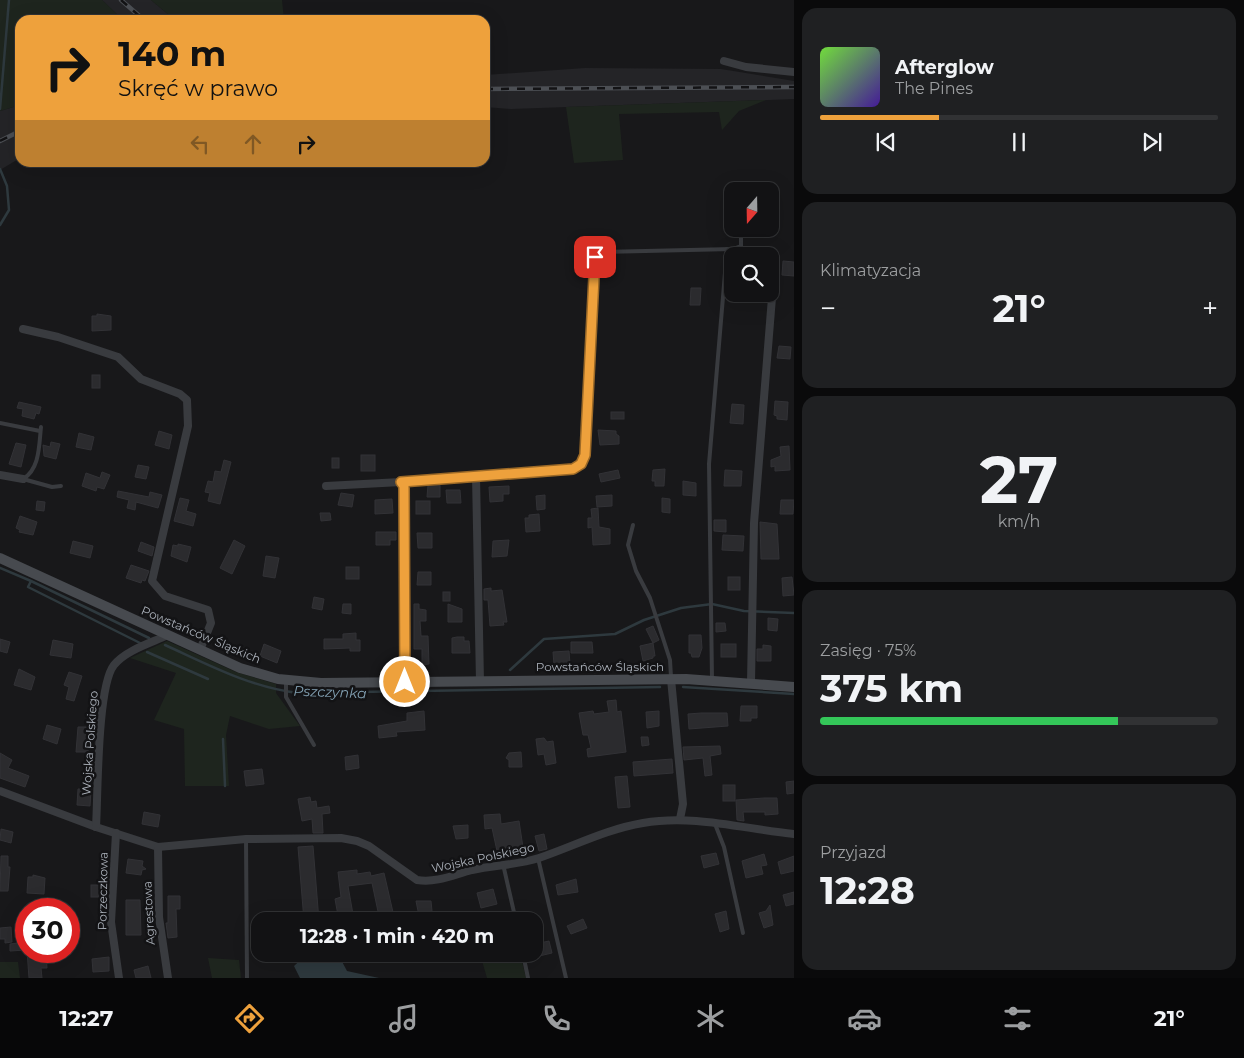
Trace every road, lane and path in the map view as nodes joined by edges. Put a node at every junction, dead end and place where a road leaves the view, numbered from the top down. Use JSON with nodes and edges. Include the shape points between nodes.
{"nodes":[{"id":1,"x":724,"y":62,"type":"dead end"},
{"id":2,"x":794,"y":72,"type":"edge"},
{"id":3,"x":724,"y":249,"type":"edge"},
{"id":4,"x":724,"y":285,"type":"edge"},
{"id":5,"x":771,"y":302,"type":"edge"},
{"id":6,"x":23,"y":329,"type":"dead end"},
{"id":7,"x":0,"y":423,"type":"edge"},
{"id":8,"x":0,"y":475,"type":"edge"},
{"id":9,"x":476,"y":476,"type":"junction"},
{"id":10,"x":23,"y":479,"type":"junction"},
{"id":11,"x":401,"y":482,"type":"junction"},
{"id":12,"x":61,"y":486,"type":"dead end"},
{"id":13,"x":326,"y":486,"type":"dead end"},
{"id":14,"x":633,"y":525,"type":"dead end"},
{"id":15,"x":0,"y":558,"type":"edge"},
{"id":16,"x":168,"y":635,"type":"junction"},
{"id":17,"x":200,"y":650,"type":"junction"},
{"id":18,"x":671,"y":679,"type":"junction"},
{"id":19,"x":286,"y":680,"type":"junction"},
{"id":20,"x":712,"y":680,"type":"junction"},
{"id":21,"x":405,"y":682,"type":"junction"},
{"id":22,"x":480,"y":682,"type":"junction"},
{"id":23,"x":751,"y":682,"type":"junction"},
{"id":24,"x":794,"y":687,"type":"edge"},
{"id":25,"x":314,"y":745,"type":"dead end"},
{"id":26,"x":0,"y":791,"type":"edge"},
{"id":27,"x":680,"y":819,"type":"junction"},
{"id":28,"x":715,"y":823,"type":"junction"},
{"id":29,"x":96,"y":827,"type":"junction"},
{"id":30,"x":116,"y":833,"type":"junction"},
{"id":31,"x":794,"y":834,"type":"edge"},
{"id":32,"x":246,"y":839,"type":"junction"},
{"id":33,"x":158,"y":847,"type":"junction"},
{"id":34,"x":538,"y":858,"type":"junction"},
{"id":35,"x":503,"y":864,"type":"junction"},
{"id":36,"x":514,"y":912,"type":"edge"},
{"id":37,"x":743,"y":933,"type":"dead end"},
{"id":38,"x":525,"y":962,"type":"edge"},
{"id":39,"x":119,"y":978,"type":"edge"},
{"id":40,"x":168,"y":978,"type":"edge"},
{"id":41,"x":247,"y":978,"type":"edge"},
{"id":42,"x":528,"y":978,"type":"edge"},
{"id":43,"x":566,"y":978,"type":"edge"}],
"edges":[{"from":1,"to":2,"type":"street"},
{"from":3,"to":9,"type":"lane","via":[[596,254],[583,460],[573,469]]},
{"from":4,"to":20,"type":"lane","via":[[709,464]]},
{"from":5,"to":23,"type":"street","via":[[757,460]]},
{"from":6,"to":17,"type":"street","via":[[118,357],[141,379],[180,394],[187,400],[188,426],[152,581],[165,596],[208,610],[211,623]]},
{"from":7,"to":10,"type":"lane","via":[[41,429],[36,464],[32,474]]},
{"from":8,"to":10,"type":"street"},
{"from":9,"to":11,"type":"lane"},
{"from":9,"to":22,"type":"street"},
{"from":10,"to":12,"type":"lane","via":[[52,487]]},
{"from":11,"to":13,"type":"street"},
{"from":11,"to":21,"type":"street","via":[[404,486]]},
{"from":14,"to":18,"type":"lane","via":[[628,546],[658,620],[670,660]]},
{"from":15,"to":16,"type":"street","name":"Powstańców Śląskich"},
{"from":16,"to":17,"type":"street","name":"Powstańców Śląskich"},
{"from":16,"to":29,"type":"street","name":"Wojska Polskiego","via":[[128,654],[110,672],[104,694]]},
{"from":17,"to":19,"type":"street","name":"Powstańców Śląskich","via":[[240,668]]},
{"from":18,"to":20,"type":"street","name":"Powstańców Śląskich"},
{"from":18,"to":22,"type":"street","name":"Powstańców Śląskich"},
{"from":18,"to":27,"type":"street","via":[[682,804]]},
{"from":19,"to":21,"type":"street","name":"Powstańców Śląskich","via":[[321,684]]},
{"from":19,"to":25,"type":"lane","via":[[286,697]]},
{"from":20,"to":23,"type":"street","name":"Powstańców Śląskich"},
{"from":21,"to":22,"type":"street","name":"Powstańców Śląskich"},
{"from":23,"to":24,"type":"street","name":"Powstańców Śląskich"},
{"from":26,"to":29,"type":"street","name":"Wojska Polskiego"},
{"from":27,"to":28,"type":"street","name":"Wojska Polskiego"},
{"from":27,"to":34,"type":"street","name":"Wojska Polskiego","via":[[624,828]]},
{"from":28,"to":31,"type":"street","name":"Wojska Polskiego"},
{"from":28,"to":37,"type":"lane","via":[[724,847]]},
{"from":29,"to":30,"type":"street","name":"Wojska Polskiego"},
{"from":30,"to":33,"type":"street","name":"Wojska Polskiego"},
{"from":30,"to":39,"type":"street","name":"Porzeczkowa","via":[[111,922]]},
{"from":32,"to":33,"type":"street","name":"Wojska Polskiego"},
{"from":32,"to":35,"type":"street","name":"Wojska Polskiego","via":[[341,838],[357,841],[423,881],[437,881]]},
{"from":32,"to":41,"type":"lane"},
{"from":33,"to":40,"type":"street","name":"Agrestowa","via":[[159,917]]},
{"from":34,"to":35,"type":"street","name":"Wojska Polskiego"},
{"from":34,"to":43,"type":"lane"},
{"from":35,"to":36,"type":"lane"},
{"from":38,"to":42,"type":"lane"}]}
